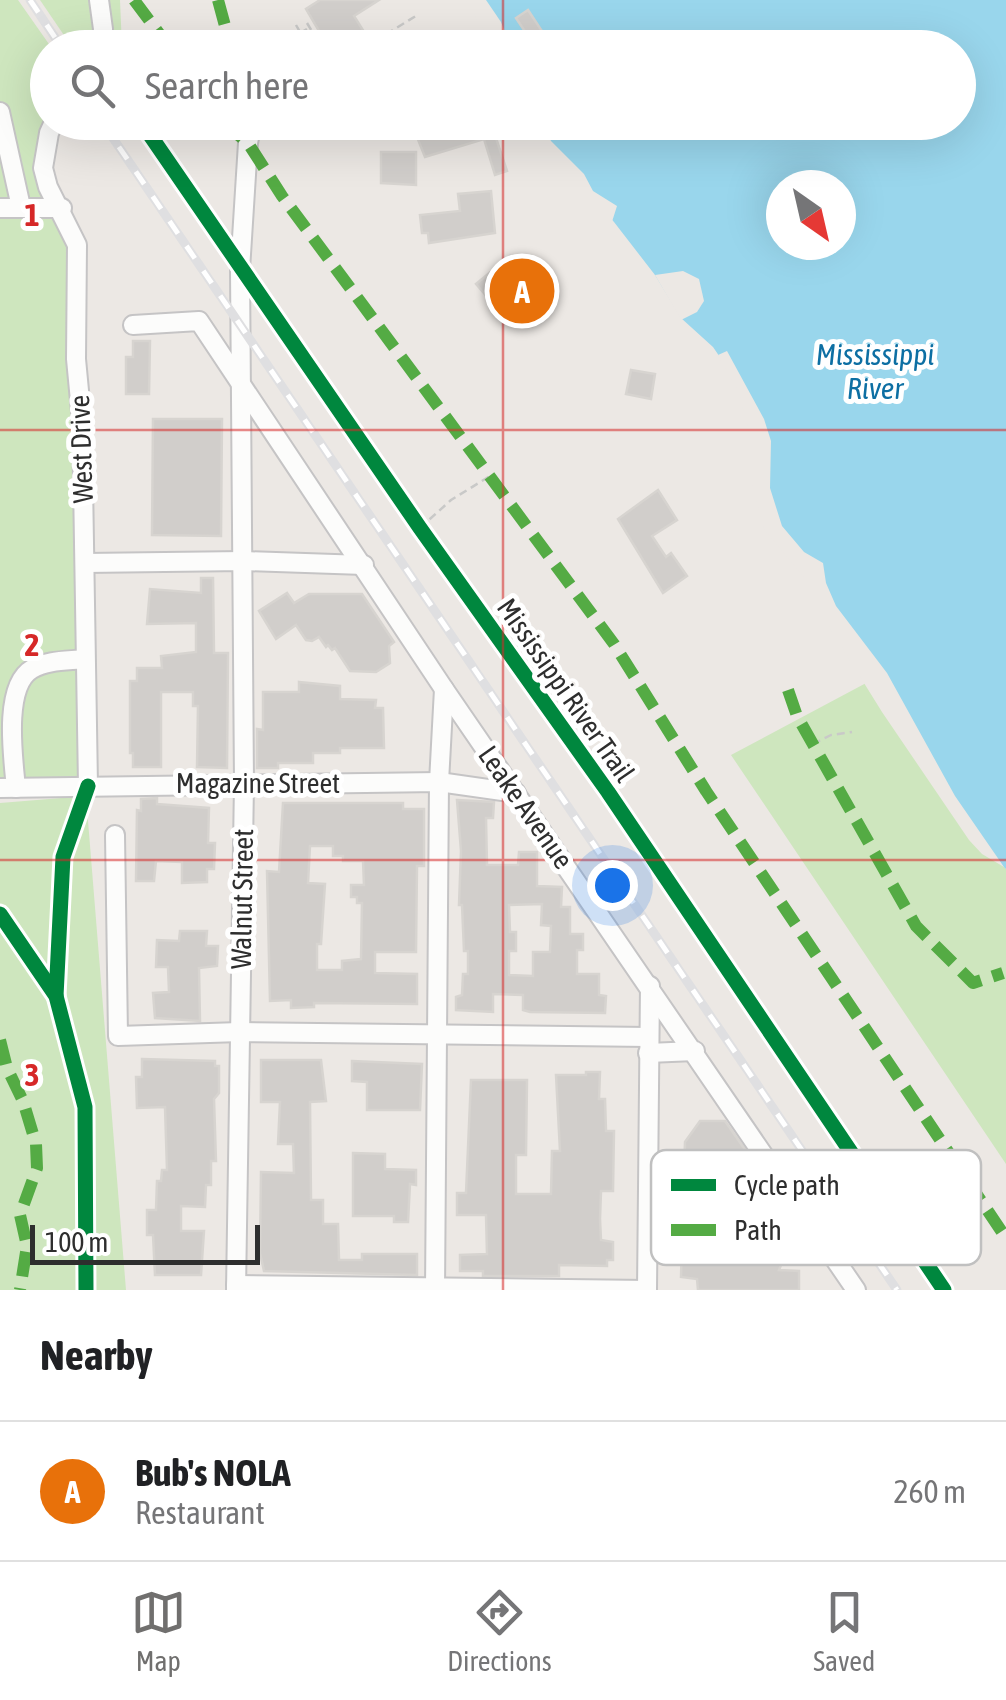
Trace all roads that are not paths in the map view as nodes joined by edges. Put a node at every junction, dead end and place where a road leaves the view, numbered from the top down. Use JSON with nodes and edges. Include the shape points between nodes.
{"nodes":[{"id":1,"x":98,"y":0,"type":"edge"},
{"id":2,"x":102,"y":30,"type":"edge"},
{"id":3,"x":0,"y":112,"type":"edge"},
{"id":4,"x":47,"y":140,"type":"edge"},
{"id":5,"x":249,"y":140,"type":"edge"},
{"id":6,"x":5,"y":153,"type":"edge"},
{"id":7,"x":22,"y":207,"type":"junction"},
{"id":8,"x":0,"y":208,"type":"edge"},
{"id":9,"x":62,"y":208,"type":"junction"},
{"id":10,"x":133,"y":325,"type":"dead end"},
{"id":11,"x":242,"y":389,"type":"junction"},
{"id":12,"x":244,"y":560,"type":"junction"},
{"id":13,"x":85,"y":564,"type":"junction"},
{"id":14,"x":364,"y":564,"type":"junction"},
{"id":15,"x":85,"y":659,"type":"junction"},
{"id":16,"x":444,"y":688,"type":"junction"},
{"id":17,"x":439,"y":782,"type":"junction"},
{"id":18,"x":244,"y":783,"type":"junction"},
{"id":19,"x":88,"y":786,"type":"junction"},
{"id":20,"x":8,"y":788,"type":"edge"},
{"id":21,"x":516,"y":793,"type":"junction"},
{"id":22,"x":114,"y":834,"type":"dead end"},
{"id":23,"x":650,"y":986,"type":"junction"},
{"id":24,"x":240,"y":1032,"type":"junction"},
{"id":25,"x":438,"y":1035,"type":"junction"},
{"id":26,"x":648,"y":1045,"type":"junction"},
{"id":27,"x":695,"y":1051,"type":"junction"},
{"id":28,"x":762,"y":1150,"type":"edge"},
{"id":29,"x":839,"y":1265,"type":"edge"},
{"id":30,"x":236,"y":1288,"type":"edge"},
{"id":31,"x":434,"y":1288,"type":"edge"},
{"id":32,"x":647,"y":1290,"type":"edge"},
{"id":33,"x":856,"y":1290,"type":"edge"}],
"edges":[{"from":1,"to":2,"type":"street"},
{"from":3,"to":6,"type":"street"},
{"from":4,"to":9,"type":"street","name":"West Drive","via":[[43,168]]},
{"from":5,"to":11,"type":"street","name":"Walnut Street","via":[[240,270]]},
{"from":6,"to":7,"type":"street"},
{"from":7,"to":8,"type":"street"},
{"from":7,"to":9,"type":"street"},
{"from":9,"to":13,"type":"street","name":"West Drive","via":[[77,245]]},
{"from":10,"to":11,"type":"street","name":"Leake Avenue","via":[[199,321]]},
{"from":11,"to":12,"type":"street","name":"Walnut Street"},
{"from":11,"to":14,"type":"street","name":"Leake Avenue"},
{"from":12,"to":13,"type":"street"},
{"from":12,"to":14,"type":"street"},
{"from":12,"to":18,"type":"street","name":"Walnut Street"},
{"from":13,"to":15,"type":"street","name":"West Drive"},
{"from":14,"to":16,"type":"street","name":"Leake Avenue"},
{"from":15,"to":19,"type":"street","name":"West Drive"},
{"from":15,"to":20,"type":"street","via":[[46,663],[18,682]]},
{"from":16,"to":17,"type":"street"},
{"from":16,"to":21,"type":"street","name":"Leake Avenue"},
{"from":17,"to":18,"type":"street","name":"Magazine Street"},
{"from":17,"to":21,"type":"street","name":"Magazine Street"},
{"from":17,"to":25,"type":"street"},
{"from":18,"to":19,"type":"street","name":"Magazine Street"},
{"from":18,"to":24,"type":"street","name":"Walnut Street"},
{"from":19,"to":20,"type":"street","name":"Magazine Street"},
{"from":21,"to":23,"type":"street","name":"Leake Avenue"},
{"from":22,"to":24,"type":"street","via":[[118,1036]]},
{"from":23,"to":26,"type":"street"},
{"from":23,"to":27,"type":"street","name":"Leake Avenue"},
{"from":24,"to":25,"type":"street"},
{"from":24,"to":30,"type":"street","name":"Walnut Street"},
{"from":25,"to":26,"type":"street"},
{"from":25,"to":31,"type":"street"},
{"from":26,"to":27,"type":"street"},
{"from":26,"to":32,"type":"street"},
{"from":27,"to":28,"type":"street","name":"Leake Avenue"},
{"from":29,"to":33,"type":"street","name":"Leake Avenue"},
{"from":30,"to":31,"type":"street"},
{"from":31,"to":32,"type":"street"}]}
